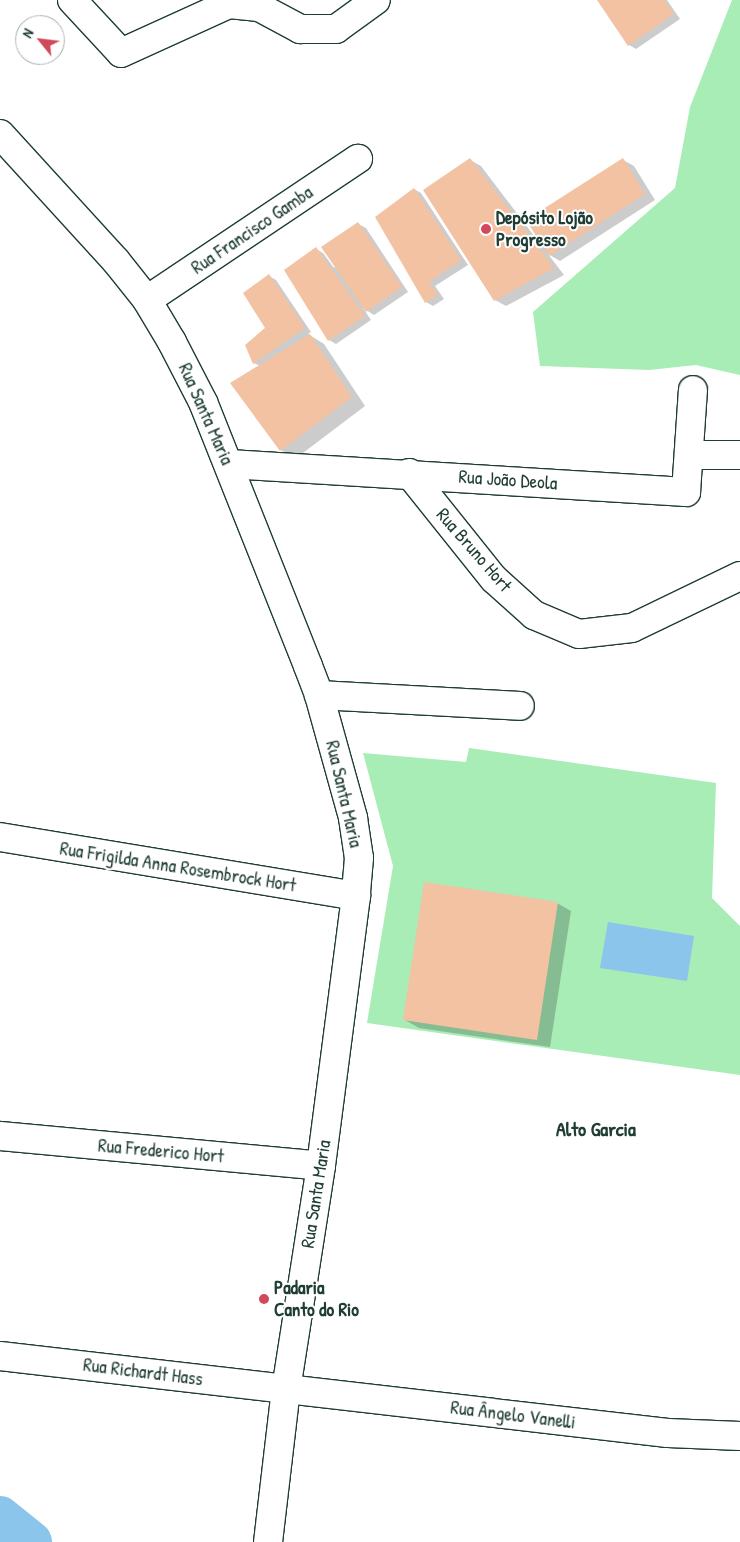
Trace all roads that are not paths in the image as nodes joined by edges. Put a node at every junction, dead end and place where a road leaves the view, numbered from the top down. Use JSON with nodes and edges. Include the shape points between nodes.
{"nodes":[{"id":1,"x":72,"y":0,"type":"edge"},
{"id":2,"x":376,"y":0,"type":"edge"},
{"id":3,"x":0,"y":134,"type":"edge"},
{"id":4,"x":358,"y":159,"type":"dead end"},
{"id":5,"x":147,"y":300,"type":"junction"},
{"id":6,"x":693,"y":390,"type":"dead end"},
{"id":7,"x":689,"y":455,"type":"junction"},
{"id":8,"x":740,"y":456,"type":"edge"},
{"id":9,"x":228,"y":464,"type":"junction"},
{"id":10,"x":409,"y":473,"type":"junction"},
{"id":11,"x":740,"y":576,"type":"edge"},
{"id":12,"x":319,"y":695,"type":"junction"},
{"id":13,"x":520,"y":706,"type":"dead end"},
{"id":14,"x":0,"y":838,"type":"edge"},
{"id":15,"x":356,"y":896,"type":"junction"},
{"id":16,"x":0,"y":1136,"type":"edge"},
{"id":17,"x":321,"y":1166,"type":"junction"},
{"id":18,"x":0,"y":1356,"type":"edge"},
{"id":19,"x":286,"y":1389,"type":"junction"},
{"id":20,"x":740,"y":1436,"type":"edge"},
{"id":21,"x":268,"y":1542,"type":"edge"}],
"edges":[{"from":1,"to":2,"type":"street","via":[[121,53],[229,4],[259,7],[300,29],[336,29]]},
{"from":3,"to":5,"type":"street","name":"Rua Santa Maria"},
{"from":4,"to":5,"type":"street","name":"Rua Francisco Gamba"},
{"from":5,"to":9,"type":"street","name":"Rua Santa Maria","via":[[203,402]]},
{"from":6,"to":7,"type":"street","name":"Rua João Deola"},
{"from":7,"to":8,"type":"street"},
{"from":7,"to":10,"type":"street","name":"Rua João Deola","via":[[686,492]]},
{"from":9,"to":10,"type":"street","name":"Rua João Deola"},
{"from":9,"to":12,"type":"street","name":"Rua Santa Maria"},
{"from":10,"to":11,"type":"street","name":"Rua Bruno Hort","via":[[494,579],[534,615],[579,634],[632,628]]},
{"from":12,"to":13,"type":"street"},
{"from":12,"to":15,"type":"street","name":"Rua Santa Maria","via":[[354,818],[359,858]]},
{"from":14,"to":15,"type":"street","name":"Rua Frigilda Anna Rosembrock Hort"},
{"from":15,"to":17,"type":"street","name":"Rua Santa Maria"},
{"from":16,"to":17,"type":"street","name":"Rua Frederico Hort"},
{"from":17,"to":19,"type":"street","name":"Rua Santa Maria"},
{"from":18,"to":19,"type":"street","name":"Rua Richardt Hass"},
{"from":19,"to":20,"type":"street","name":"Rua Ângelo Vanelli","via":[[668,1433]]},
{"from":19,"to":21,"type":"street","name":"Rua Santa Maria"}]}
